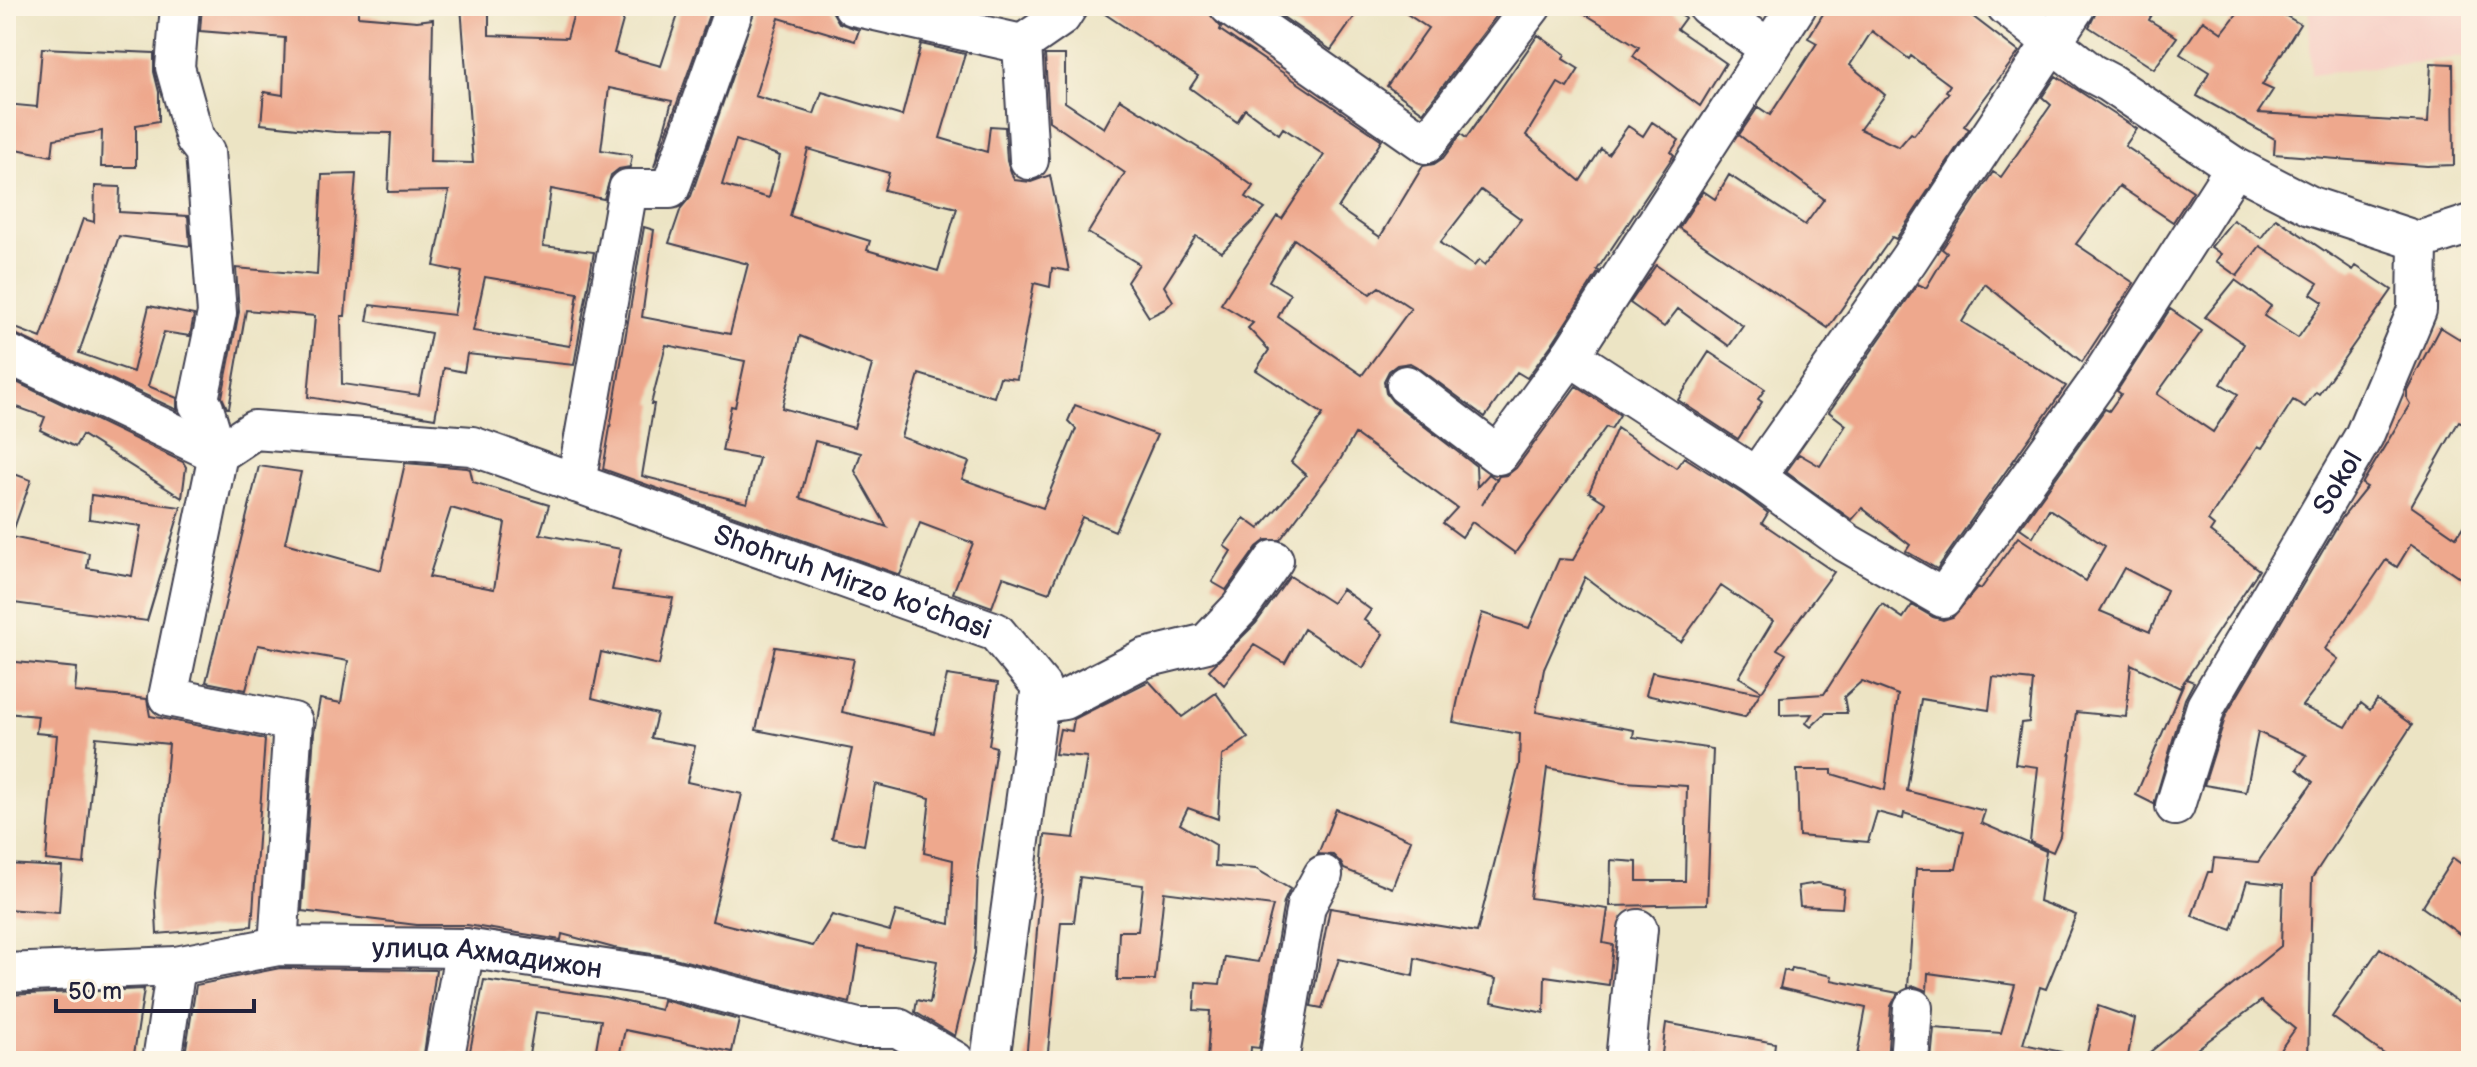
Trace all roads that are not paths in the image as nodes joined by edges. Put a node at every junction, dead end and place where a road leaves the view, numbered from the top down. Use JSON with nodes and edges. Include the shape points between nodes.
{"nodes":[{"id":1,"x":180,"y":6,"type":"edge"},
{"id":2,"x":735,"y":6,"type":"edge"},
{"id":3,"x":853,"y":6,"type":"edge"},
{"id":4,"x":1068,"y":6,"type":"edge"},
{"id":5,"x":1229,"y":6,"type":"edge"},
{"id":6,"x":1532,"y":6,"type":"edge"},
{"id":7,"x":1707,"y":6,"type":"edge"},
{"id":8,"x":1797,"y":6,"type":"edge"},
{"id":9,"x":2006,"y":6,"type":"edge"},
{"id":10,"x":2076,"y":6,"type":"edge"},
{"id":11,"x":2051,"y":42,"type":"junction"},
{"id":12,"x":1022,"y":44,"type":"junction"},
{"id":13,"x":1769,"y":48,"type":"junction"},
{"id":14,"x":1029,"y":160,"type":"dead end"},
{"id":15,"x":2235,"y":167,"type":"junction"},
{"id":16,"x":2471,"y":224,"type":"edge"},
{"id":17,"x":2418,"y":241,"type":"junction"},
{"id":18,"x":6,"y":353,"type":"edge"},
{"id":19,"x":1570,"y":356,"type":"junction"},
{"id":20,"x":1406,"y":385,"type":"dead end"},
{"id":21,"x":218,"y":454,"type":"junction"},
{"id":22,"x":1756,"y":477,"type":"junction"},
{"id":23,"x":576,"y":483,"type":"junction"},
{"id":24,"x":1274,"y":560,"type":"dead end"},
{"id":25,"x":1039,"y":704,"type":"junction"},
{"id":26,"x":2175,"y":806,"type":"dead end"},
{"id":27,"x":1323,"y":875,"type":"dead end"},
{"id":28,"x":1638,"y":929,"type":"dead end"},
{"id":29,"x":278,"y":946,"type":"junction"},
{"id":30,"x":465,"y":948,"type":"junction"},
{"id":31,"x":176,"y":966,"type":"junction"},
{"id":32,"x":6,"y":973,"type":"edge"},
{"id":33,"x":1913,"y":1008,"type":"dead end"},
{"id":34,"x":162,"y":1061,"type":"edge"},
{"id":35,"x":444,"y":1061,"type":"edge"},
{"id":36,"x":955,"y":1061,"type":"edge"},
{"id":37,"x":990,"y":1061,"type":"edge"},
{"id":38,"x":1279,"y":1061,"type":"edge"},
{"id":39,"x":1625,"y":1061,"type":"edge"},
{"id":40,"x":1909,"y":1061,"type":"edge"}],
"edges":[{"from":1,"to":21,"type":"street","via":[[175,67],[195,139],[205,152],[217,313],[198,404],[204,408]]},
{"from":2,"to":23,"type":"street","via":[[670,189],[628,189]]},
{"from":3,"to":12,"type":"street"},
{"from":4,"to":12,"type":"street","via":[[1061,17]]},
{"from":5,"to":6,"type":"street","via":[[1426,144]]},
{"from":7,"to":13,"type":"street"},
{"from":8,"to":13,"type":"street"},
{"from":9,"to":11,"type":"street"},
{"from":10,"to":11,"type":"street"},
{"from":11,"to":15,"type":"street"},
{"from":11,"to":22,"type":"street","via":[[1909,259]]},
{"from":12,"to":14,"type":"street"},
{"from":13,"to":19,"type":"street"},
{"from":15,"to":17,"type":"street","via":[[2311,206]]},
{"from":15,"to":22,"type":"street","via":[[2096,384],[1943,598],[1847,543]]},
{"from":16,"to":17,"type":"street"},
{"from":17,"to":26,"type":"street","name":"Sokol","via":[[2417,310],[2364,436],[2206,706]]},
{"from":18,"to":21,"type":"street"},
{"from":19,"to":20,"type":"street","via":[[1498,455]]},
{"from":19,"to":22,"type":"street"},
{"from":21,"to":23,"type":"street","name":"Shohruh Mirzo ko'chasi","via":[[254,430],[472,446]]},
{"from":21,"to":29,"type":"street","via":[[168,697],[293,722]]},
{"from":23,"to":25,"type":"street","name":"Shohruh Mirzo ko'chasi","via":[[996,632],[1041,686]]},
{"from":24,"to":25,"type":"street","via":[[1207,643],[1145,658],[1064,700]]},
{"from":25,"to":37,"type":"street","name":"Shohruh Mirzo ko'chasi"},
{"from":27,"to":38,"type":"street","via":[[1306,906]]},
{"from":28,"to":39,"type":"street"},
{"from":29,"to":30,"type":"street","name":"улица Ахмадижон"},
{"from":29,"to":31,"type":"street","name":"улица Ахмадижон"},
{"from":30,"to":35,"type":"street"},
{"from":30,"to":36,"type":"street","name":"улица Ахмадижон","via":[[665,978],[858,1028],[898,1028]]},
{"from":31,"to":32,"type":"street","name":"улица Ахмадижон"},
{"from":31,"to":34,"type":"street"},
{"from":33,"to":40,"type":"street"}]}
